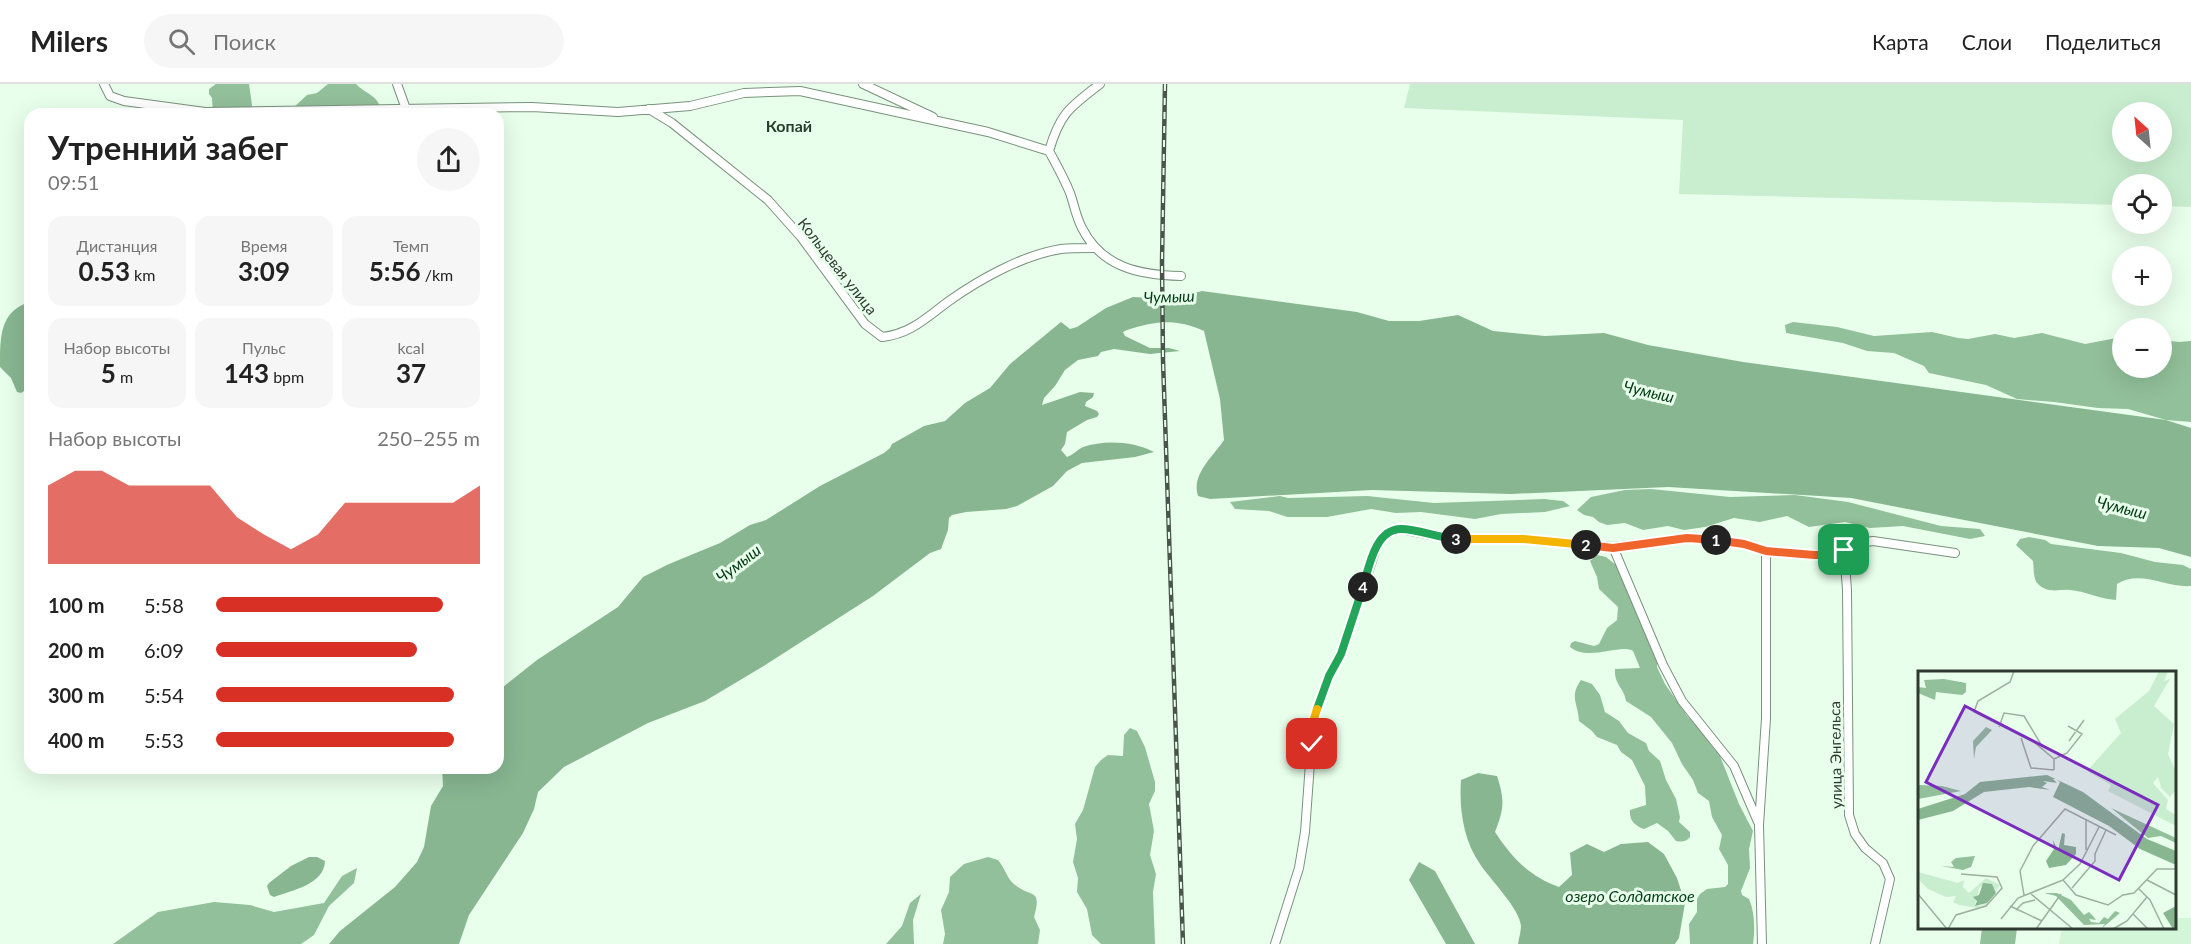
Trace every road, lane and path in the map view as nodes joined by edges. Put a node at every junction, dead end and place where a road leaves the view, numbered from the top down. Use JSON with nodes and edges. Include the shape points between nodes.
{"nodes":[{"id":1,"x":104,"y":84,"type":"edge"},
{"id":2,"x":396,"y":84,"type":"edge"},
{"id":3,"x":863,"y":84,"type":"edge"},
{"id":4,"x":1100,"y":84,"type":"edge"},
{"id":5,"x":176,"y":108,"type":"edge"},
{"id":6,"x":405,"y":108,"type":"edge"},
{"id":7,"x":490,"y":108,"type":"edge"},
{"id":8,"x":648,"y":109,"type":"junction"},
{"id":9,"x":946,"y":123,"type":"junction"},
{"id":10,"x":1049,"y":150,"type":"junction"},
{"id":11,"x":1093,"y":248,"type":"junction"},
{"id":12,"x":1181,"y":276,"type":"dead end"},
{"id":13,"x":1613,"y":548,"type":"junction"},
{"id":14,"x":1844,"y":550,"type":"junction"},
{"id":15,"x":1766,"y":551,"type":"junction"},
{"id":16,"x":1955,"y":553,"type":"dead end"},
{"id":17,"x":1759,"y":825,"type":"junction"},
{"id":18,"x":1275,"y":944,"type":"edge"},
{"id":19,"x":1762,"y":944,"type":"edge"},
{"id":20,"x":1875,"y":944,"type":"edge"}],
"edges":[{"from":1,"to":5,"type":"street","via":[[110,96],[124,101]]},
{"from":2,"to":6,"type":"street"},
{"from":3,"to":9,"type":"street"},
{"from":4,"to":10,"type":"street","via":[[1072,105],[1056,125]]},
{"from":7,"to":8,"type":"street","via":[[618,112]]},
{"from":8,"to":9,"type":"street","via":[[690,106],[744,93],[800,91]]},
{"from":8,"to":11,"type":"street","name":"Кольцевая улица","via":[[672,123],[768,200],[801,237],[865,324],[882,337],[908,331],[1007,266],[1060,249]]},
{"from":9,"to":10,"type":"street"},
{"from":10,"to":11,"type":"street"},
{"from":11,"to":12,"type":"street","via":[[1135,272]]},
{"from":13,"to":15,"type":"street","via":[[1687,538],[1744,544]]},
{"from":13,"to":17,"type":"street","via":[[1663,665],[1682,700],[1734,766]]},
{"from":13,"to":18,"type":"street","via":[[1523,539],[1451,539],[1401,529],[1382,537],[1313,722],[1299,868]]},
{"from":14,"to":15,"type":"street","via":[[1828,555]]},
{"from":14,"to":16,"type":"street","via":[[1873,541]]},
{"from":14,"to":20,"type":"street","name":"улица Энгельса","via":[[1849,815],[1855,834],[1883,863],[1890,879]]},
{"from":15,"to":17,"type":"street","via":[[1766,718]]},
{"from":17,"to":19,"type":"street"}]}
